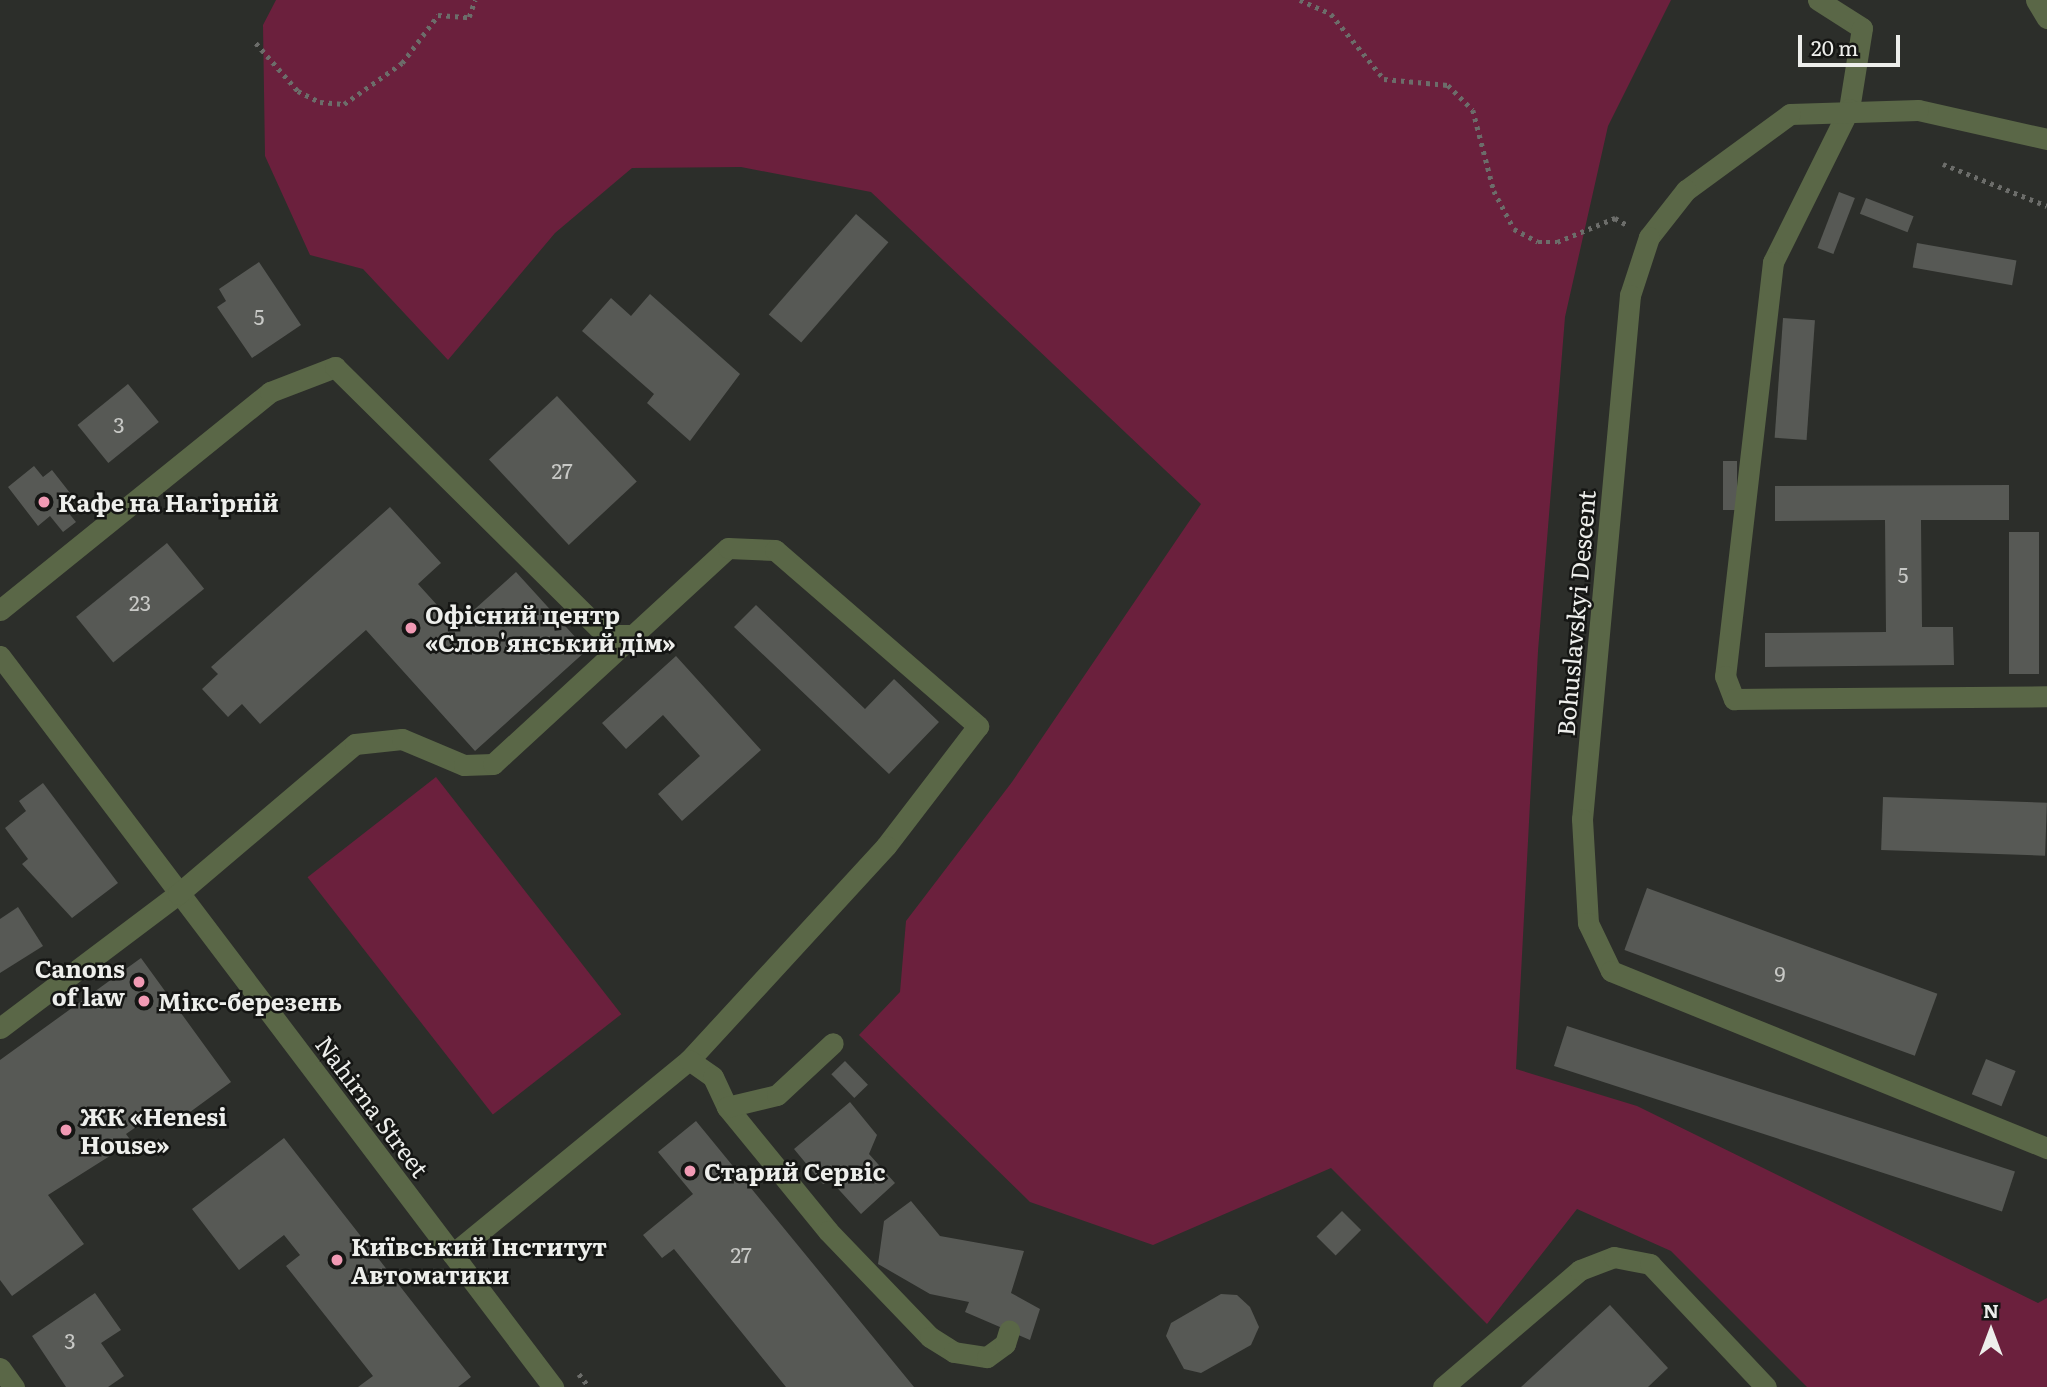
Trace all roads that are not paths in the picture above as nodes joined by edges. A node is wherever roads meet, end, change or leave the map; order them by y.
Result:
1 (1818, 0) edge
2 (2036, 0) edge
3 (2047, 18) edge
4 (1849, 109) junction
5 (2047, 139) edge
6 (0, 610) edge
7 (635, 635) junction
8 (0, 656) edge
9 (2047, 696) edge
10 (178, 894) junction
11 (0, 1028) edge
12 (833, 1043) dead end
13 (689, 1060) junction
14 (727, 1107) junction
15 (2047, 1148) edge
16 (453, 1254) junction
17 (1009, 1331) dead end
18 (0, 1368) edge
19 (14, 1387) edge
20 (553, 1387) edge
21 (1443, 1387) edge
22 (1766, 1387) edge

1 - 4 street
2 - 3 street
4 - 5 street, Bohuslavskyi Descent
4 - 9 street
4 - 15 street, Bohuslavskyi Descent
6 - 7 street
7 - 10 street
7 - 13 street
8 - 10 street, Nahirna Street
10 - 11 street
10 - 16 street, Nahirna Street
12 - 14 street
13 - 14 street
13 - 16 street
14 - 17 street
16 - 20 street, Nahirna Street
18 - 19 street
21 - 22 street

